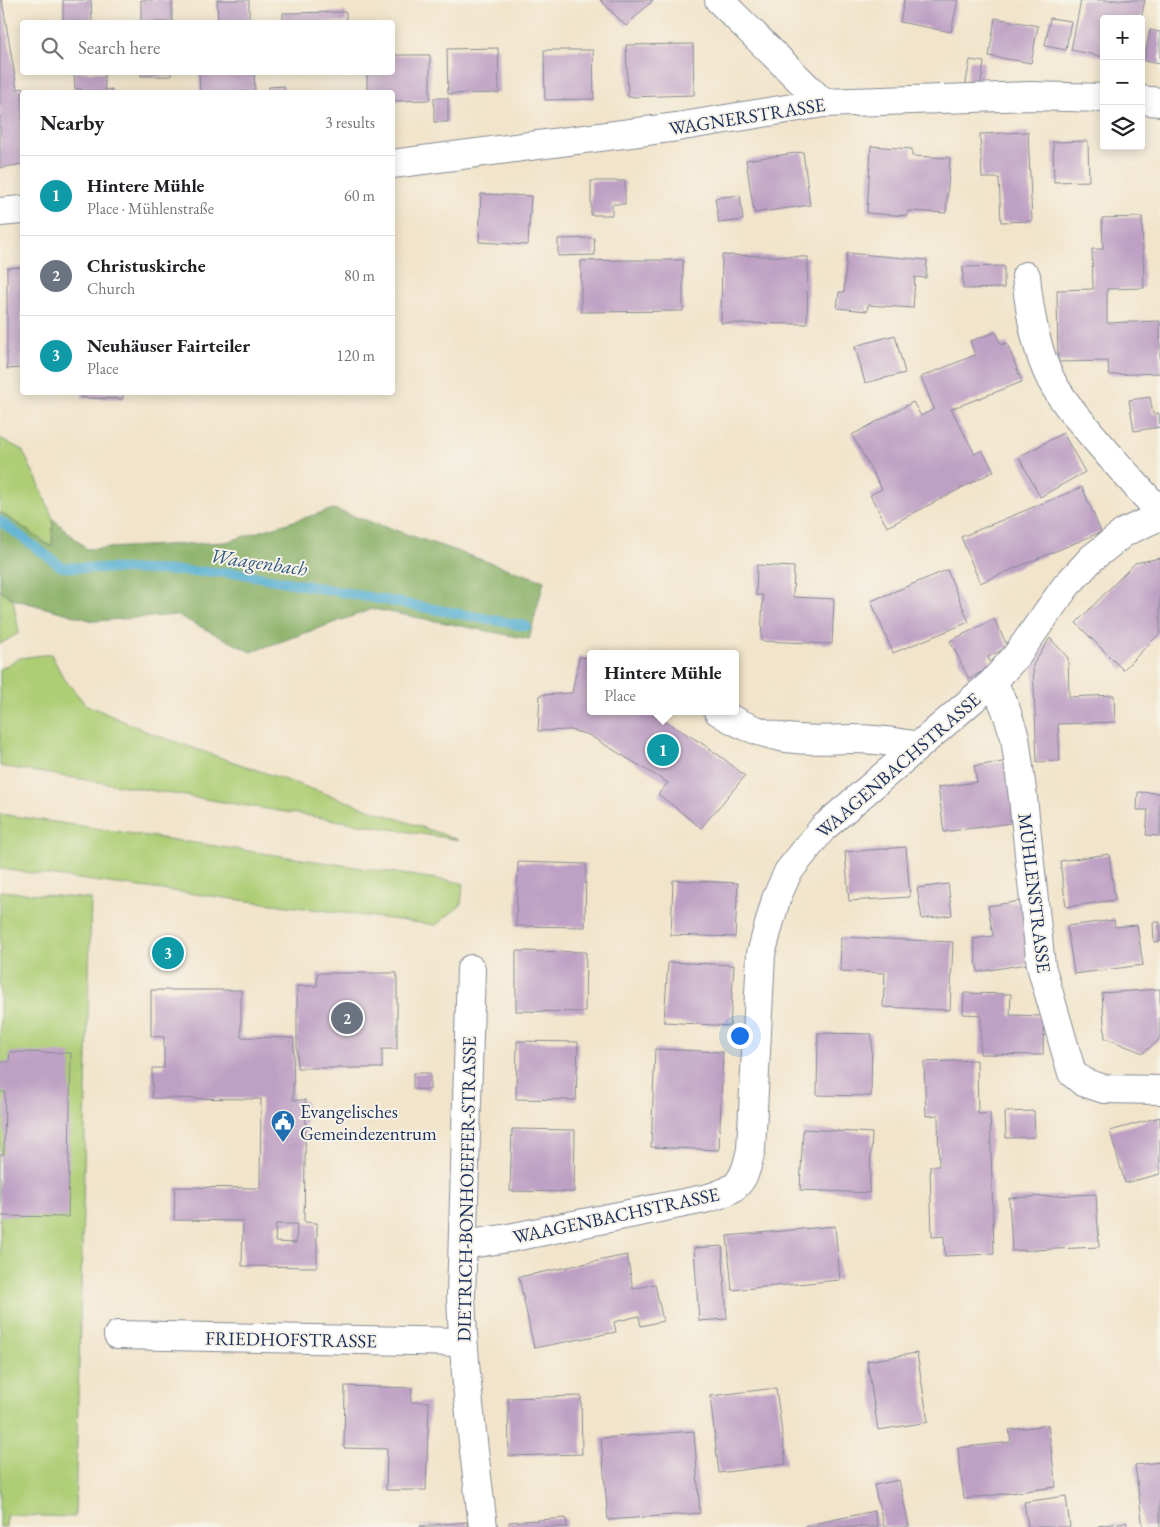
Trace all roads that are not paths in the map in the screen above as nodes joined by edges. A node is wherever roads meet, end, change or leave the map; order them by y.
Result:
1 (719, 0) edge
2 (1100, 98) edge
3 (1145, 100) edge
4 (1160, 102) edge
5 (823, 103) junction
6 (395, 164) edge
7 (20, 210) edge
8 (0, 212) edge
9 (1026, 276) dead end
10 (1160, 512) edge
11 (1160, 516) edge
12 (993, 682) junction
13 (726, 715) edge
14 (918, 746) junction
15 (471, 969) dead end
16 (1160, 1090) edge
17 (463, 1245) junction
18 (118, 1335) dead end
19 (463, 1342) junction
20 (484, 1527) edge

1 - 5 street
2 - 5 street, WAGNERSTRASSE
3 - 4 street
5 - 6 street, WAGNERSTRASSE
7 - 8 street
9 - 10 street
11 - 12 street, WAAGENBACHSTRASSE
12 - 14 street, WAAGENBACHSTRASSE
12 - 16 street, MÜHLENSTRASSE
13 - 14 street
14 - 17 street, WAAGENBACHSTRASSE
15 - 17 street, DIETRICH-BONHOEFFER-STRASSE
17 - 19 street, DIETRICH-BONHOEFFER-STRASSE
18 - 19 street, FRIEDHOFSTRASSE
19 - 20 street, DIETRICH-BONHOEFFER-STRASSE

